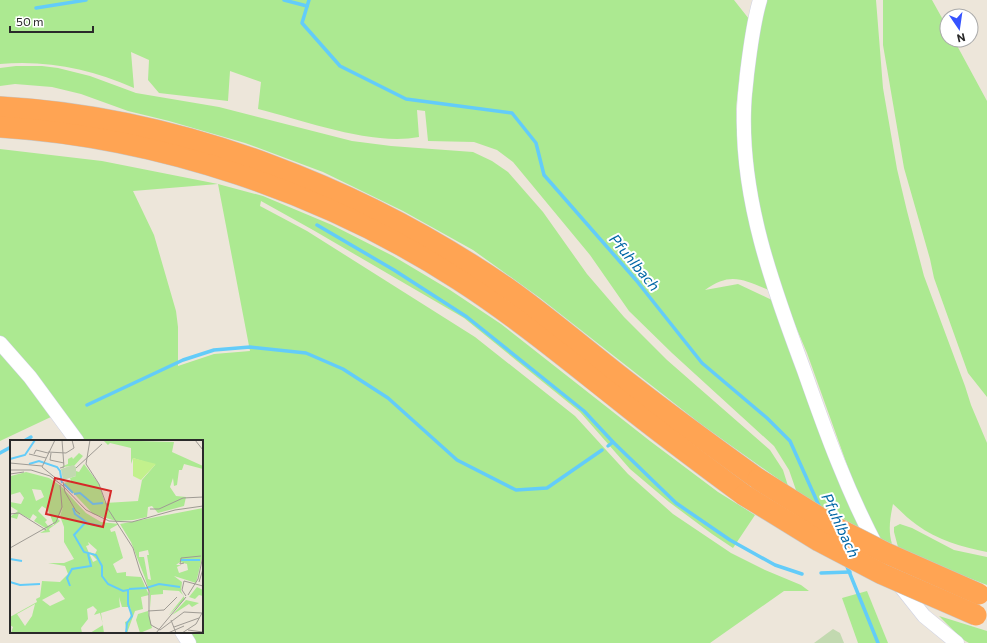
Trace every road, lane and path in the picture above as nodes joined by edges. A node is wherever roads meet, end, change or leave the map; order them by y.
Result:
1 (760, 0) edge
2 (0, 107) edge
3 (0, 127) edge
4 (0, 343) edge
5 (76, 440) edge
6 (983, 595) edge
7 (982, 617) edge
8 (183, 633) edge
9 (189, 643) edge
10 (957, 643) edge

1 - 10 street
2 - 6 highway, bridge
3 - 7 highway, bridge
4 - 5 street
8 - 9 street

